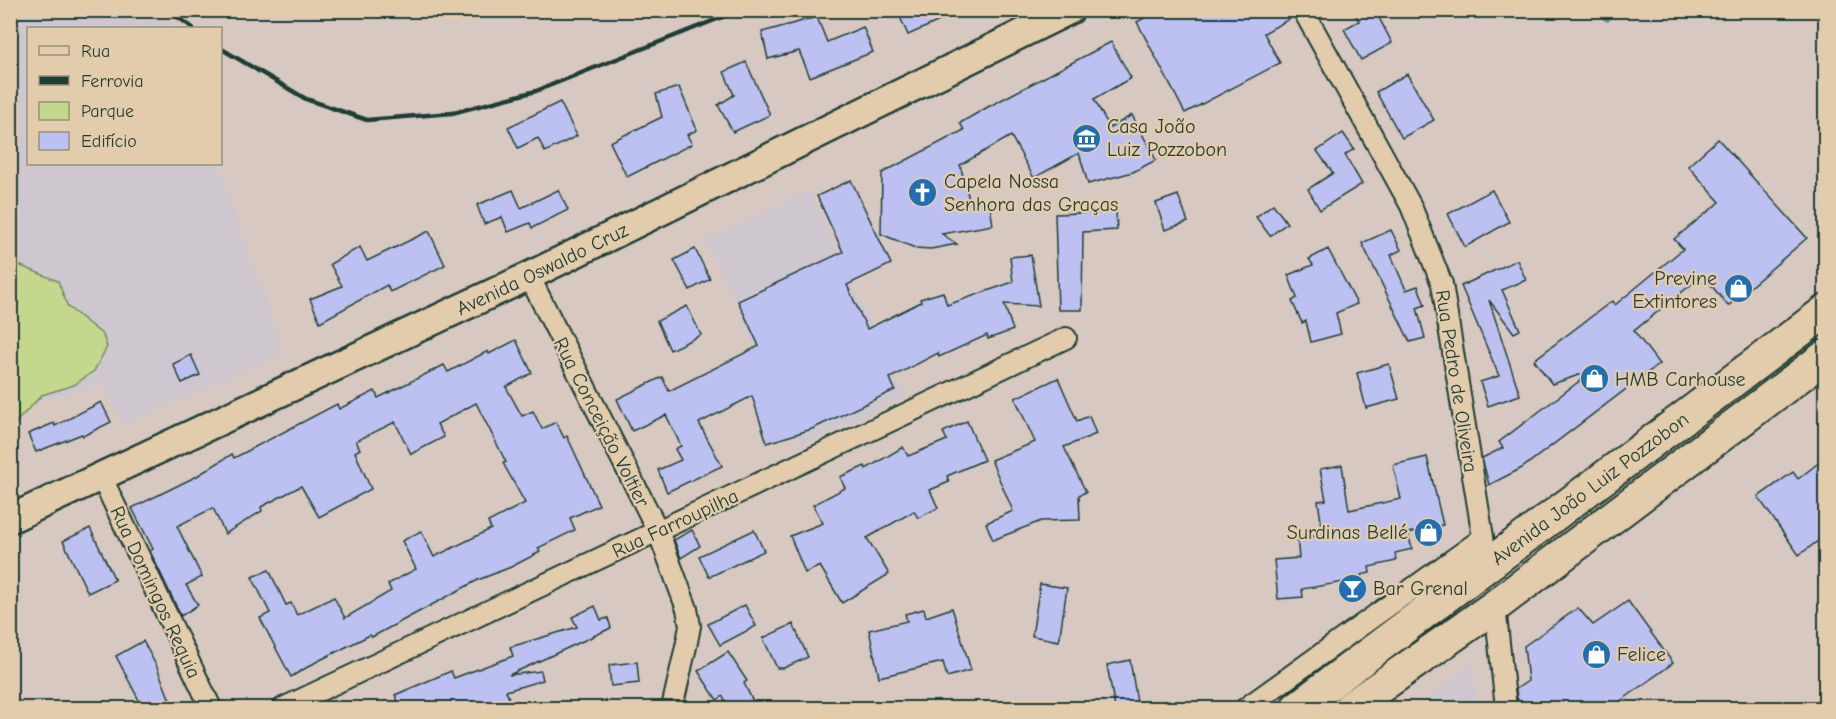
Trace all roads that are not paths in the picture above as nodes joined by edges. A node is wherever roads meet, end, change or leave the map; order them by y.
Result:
1 (1070, 10) edge
2 (1304, 10) edge
3 (529, 276) junction
4 (1826, 311) edge
5 (1066, 338) dead end
6 (1826, 356) edge
7 (101, 476) junction
8 (10, 519) edge
9 (658, 531) junction
10 (1485, 553) junction
11 (1495, 606) junction
12 (211, 708) edge
13 (283, 708) edge
14 (672, 708) edge
15 (1246, 708) edge
16 (1297, 708) edge
17 (1350, 708) edge
18 (1506, 708) edge

1 - 3 street, Avenida Oswaldo Cruz
2 - 10 street, Rua Pedro de Oliveira
3 - 7 street, Avenida Oswaldo Cruz
3 - 9 street, Rua Conceição Voltier
4 - 10 main road, Avenida João Luiz Pozzobon
5 - 9 street, Rua Farroupilha
6 - 11 main road, Avenida João Luiz Pozzobon
7 - 8 street, Avenida Oswaldo Cruz
7 - 12 street, Rua Domingos Requia
9 - 13 street, Rua Farroupilha
9 - 14 street, Rua Conceição Voltier
10 - 15 street
10 - 16 main road, Avenida João Luiz Pozzobon
11 - 17 main road, Avenida João Luiz Pozzobon
11 - 18 street

